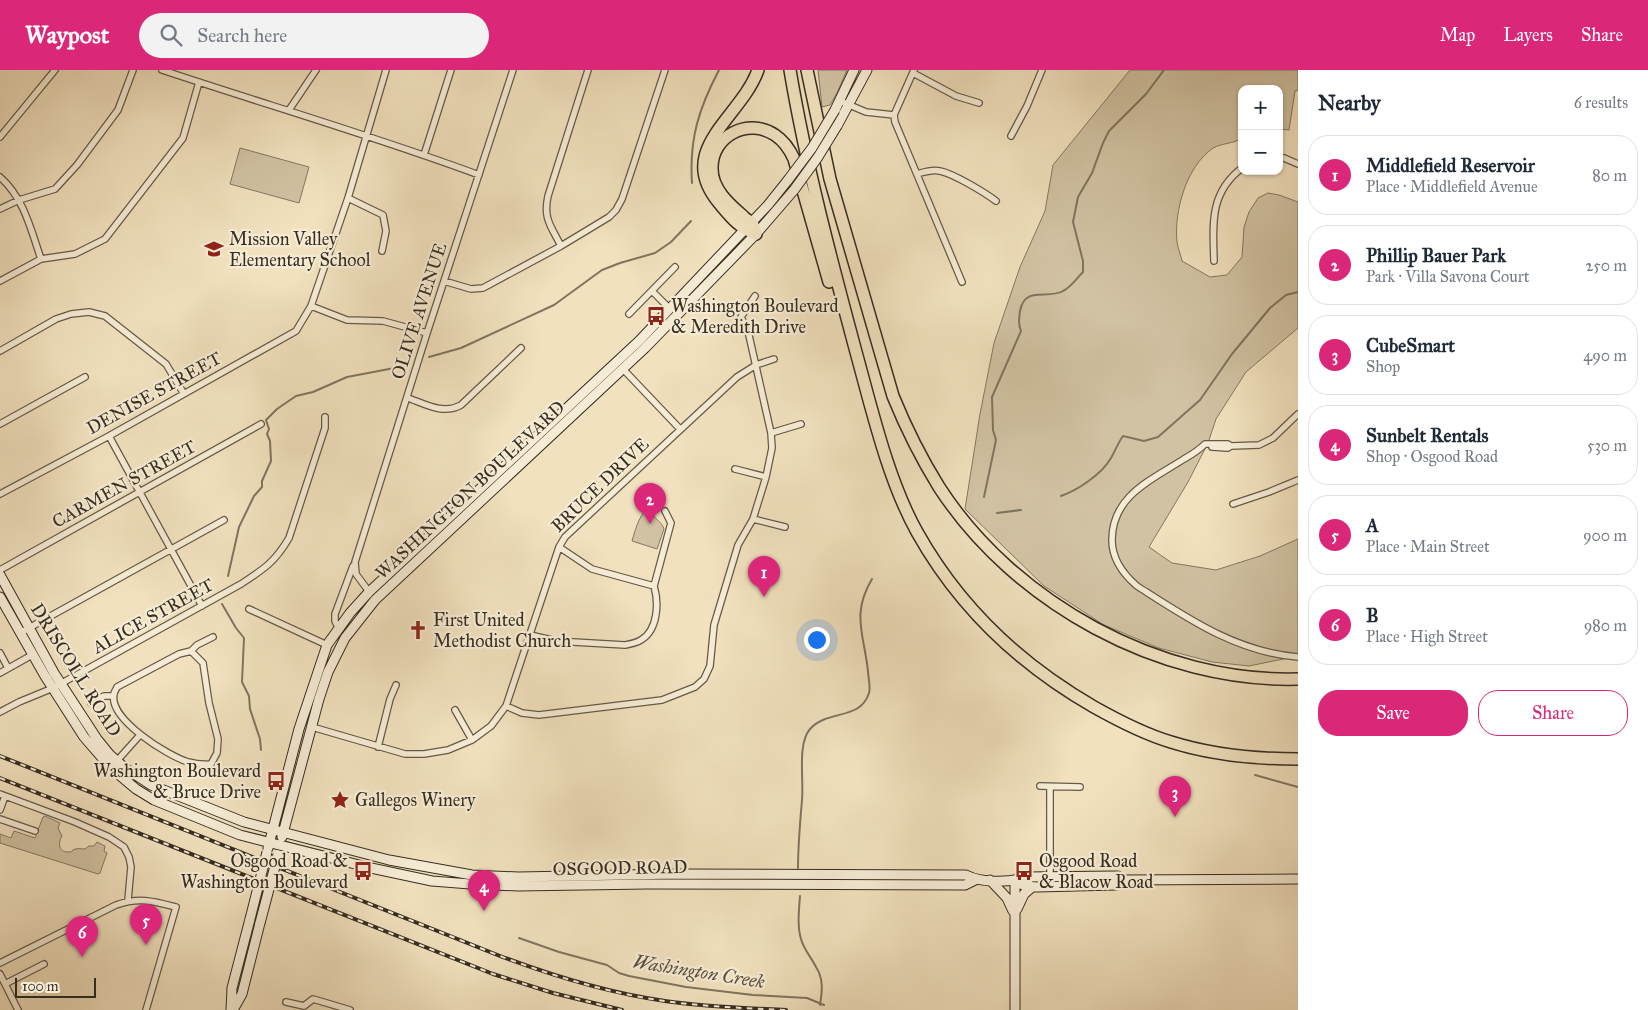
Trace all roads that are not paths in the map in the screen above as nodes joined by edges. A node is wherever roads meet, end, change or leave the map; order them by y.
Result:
1 (55, 70) edge
2 (133, 70) edge
3 (162, 70) edge
4 (316, 70) edge
5 (386, 70) edge
6 (451, 70) edge
7 (513, 70) edge
8 (588, 70) edge
9 (665, 70) edge
10 (758, 70) edge
11 (790, 70) edge
12 (807, 70) edge
13 (813, 70) edge
14 (854, 70) edge
15 (867, 70) edge
16 (1042, 70) edge
17 (914, 72) edge
18 (199, 82) junction
19 (811, 93) junction
20 (840, 101) junction
21 (978, 103) dead end
22 (849, 106) junction
23 (289, 110) junction
24 (894, 115) junction
25 (1011, 136) dead end
26 (0, 137) edge
27 (365, 137) junction
28 (424, 155) junction
29 (1283, 158) edge
30 (1298, 164) edge
31 (1238, 172) edge
32 (478, 174) junction
33 (916, 174) junction
34 (0, 177) edge
35 (348, 198) junction
36 (20, 200) junction
37 (996, 201) dead end
38 (0, 209) edge
39 (751, 229) junction
40 (561, 246) junction
41 (382, 251) dead end
42 (41, 259) junction
43 (1214, 262) dead end
44 (675, 267) dead end
45 (0, 282) edge
46 (444, 282) junction
47 (962, 282) dead end
48 (652, 292) junction
49 (755, 296) dead end
50 (311, 306) junction
51 (670, 308) junction
52 (629, 314) dead end
53 (427, 333) junction
54 (522, 348) dead end
55 (0, 351) edge
56 (774, 359) dead end
57 (756, 365) junction
58 (620, 366) junction
59 (85, 377) dead end
60 (863, 377) junction
61 (184, 394) junction
62 (408, 398) junction
63 (1298, 414) edge
64 (325, 417) dead end
65 (0, 424) edge
66 (261, 424) dead end
67 (801, 424) dead end
68 (680, 429) junction
69 (771, 433) junction
70 (109, 436) junction
71 (735, 469) dead end
72 (766, 477) junction
73 (1298, 480) edge
74 (140, 493) junction
75 (0, 494) edge
76 (1233, 504) dead end
77 (665, 511) dead end
78 (753, 519) junction
79 (224, 520) dead end
80 (785, 527) dead end
81 (559, 547) junction
82 (171, 550) junction
83 (355, 562) junction
84 (0, 570) edge
85 (0, 576) edge
86 (654, 586) junction
87 (372, 596) junction
88 (0, 597) edge
89 (202, 606) junction
90 (249, 609) dead end
91 (338, 627) junction
92 (29, 628) junction
93 (20, 633) junction
94 (530, 635) junction
95 (214, 637) dead end
96 (327, 645) junction
97 (191, 651) junction
98 (0, 654) edge
99 (32, 655) junction
100 (1298, 657) edge
101 (8, 668) junction
102 (0, 673) edge
103 (1298, 679) edge
104 (57, 685) junction
105 (396, 685) dead end
106 (113, 696) junction
107 (91, 703) dead end
108 (506, 706) junction
109 (455, 710) dead end
110 (0, 712) edge
111 (312, 727) junction
112 (140, 735) junction
113 (472, 740) junction
114 (378, 747) junction
115 (1298, 758) edge
116 (114, 764) junction
117 (1040, 786) dead end
118 (1050, 787) junction
119 (1080, 787) dead end
120 (2, 795) edge
121 (0, 810) edge
122 (0, 819) edge
123 (273, 830) junction
124 (36, 831) dead end
125 (284, 833) junction
126 (269, 842) junction
127 (280, 845) junction
128 (908, 875) junction
129 (1050, 878) junction
130 (754, 879) junction
131 (797, 879) junction
132 (1298, 879) edge
133 (975, 880) junction
134 (990, 880) junction
135 (1122, 880) junction
136 (1015, 881) junction
137 (880, 884) junction
138 (1032, 886) junction
139 (128, 900) junction
140 (1015, 914) junction
141 (0, 963) edge
142 (44, 964) dead end
143 (0, 974) edge
144 (5, 984) junction
145 (286, 1002) dead end
146 (145, 1009) edge
147 (1015, 1009) edge
148 (18, 1010) edge
149 (232, 1010) edge
150 (350, 1010) edge

1 - 26 street
2 - 36 street
3 - 18 street
4 - 23 street
5 - 27 street, DENISE STREET
6 - 28 street
7 - 32 street, OLIVE AVENUE
8 - 40 street
9 - 40 street
10 - 39 highway
11 - 60 highway
12 - 19 highway
13 - 19 highway
14 - 20 main road, WASHINGTON BOULEVARD
15 - 22 main road, WASHINGTON BOULEVARD
16 - 25 street
17 - 21 street
17 - 24 street
18 - 23 street
18 - 42 street
19 - 103 highway
20 - 22 street
20 - 39 main road, WASHINGTON BOULEVARD, bridge
22 - 24 street
22 - 39 main road, WASHINGTON BOULEVARD, bridge
23 - 27 street
24 - 33 street
27 - 28 street
27 - 35 street, DENISE STREET
28 - 32 street
29 - 30 street
31 - 43 street
32 - 46 street, OLIVE AVENUE
33 - 37 street
33 - 47 street
34 - 36 street
35 - 41 street
35 - 50 street, DENISE STREET
36 - 38 street
36 - 42 street
39 - 51 main road, WASHINGTON BOULEVARD
39 - 58 main road, WASHINGTON BOULEVARD
39 - 60 highway
40 - 46 street
42 - 45 street
44 - 48 street
46 - 53 street, OLIVE AVENUE
48 - 51 street
48 - 52 street
49 - 57 street
50 - 53 street
50 - 61 street, DENISE STREET
51 - 58 main road, WASHINGTON BOULEVARD
53 - 62 street, OLIVE AVENUE
54 - 62 street
55 - 61 street
56 - 57 street, BRUCE DRIVE
57 - 68 street, BRUCE DRIVE
57 - 69 street
58 - 68 street
58 - 87 main road, WASHINGTON BOULEVARD
59 - 65 street
60 - 115 highway
61 - 70 street, DENISE STREET
62 - 83 street, OLIVE AVENUE
63 - 100 street
64 - 89 street, ALICE STREET
66 - 74 street, CARMEN STREET
67 - 69 street
68 - 81 street, BRUCE DRIVE
69 - 72 street
70 - 74 street
70 - 75 street, DENISE STREET
71 - 72 street
72 - 78 street
73 - 76 street
74 - 82 street
74 - 84 street, CARMEN STREET
77 - 86 street
78 - 80 street
78 - 108 street
79 - 82 street
81 - 86 street
81 - 94 street, BRUCE DRIVE
82 - 89 street
82 - 92 street
83 - 87 street
83 - 91 street, OLIVE AVENUE
85 - 92 main road, DRISCOLL ROAD
86 - 94 street
87 - 91 main road, WASHINGTON BOULEVARD
87 - 111 main road, WASHINGTON BOULEVARD
88 - 93 main road, DRISCOLL ROAD
89 - 104 street, ALICE STREET
90 - 96 street
91 - 96 main road, WASHINGTON BOULEVARD
92 - 93 street
92 - 104 main road, DRISCOLL ROAD
93 - 99 main road, DRISCOLL ROAD
94 - 108 street, BRUCE DRIVE
95 - 97 street
96 - 123 main road, WASHINGTON BOULEVARD
97 - 106 street
97 - 112 street
98 - 101 street
99 - 101 street
99 - 104 main road, DRISCOLL ROAD
101 - 102 street
104 - 110 street, ALICE STREET
104 - 116 main road, DRISCOLL ROAD
105 - 114 street
106 - 107 street
106 - 112 street
108 - 113 street, BRUCE DRIVE
109 - 113 street
111 - 114 street, BRUCE DRIVE
111 - 125 main road, WASHINGTON BOULEVARD
112 - 116 street
113 - 114 street, BRUCE DRIVE
116 - 123 main road, DRISCOLL ROAD
116 - 126 main road, DRISCOLL ROAD
117 - 118 street
118 - 119 street
118 - 129 street
120 - 121 street
120 - 139 street
122 - 124 street
123 - 125 main road, OSGOOD ROAD
123 - 126 main road, WASHINGTON BOULEVARD
125 - 127 main road, WASHINGTON BOULEVARD
125 - 130 main road, OSGOOD ROAD
126 - 127 main road, OSGOOD ROAD
126 - 149 main road, WASHINGTON BOULEVARD, bridge
127 - 130 main road, OSGOOD ROAD
127 - 149 main road, WASHINGTON BOULEVARD, bridge
128 - 131 main road, OSGOOD ROAD
128 - 133 main road, OSGOOD ROAD
128 - 137 main road
129 - 135 main road, OSGOOD ROAD
129 - 136 main road, OSGOOD ROAD
130 - 131 main road, OSGOOD ROAD
131 - 137 main road, OSGOOD ROAD
132 - 135 main road, OSGOOD ROAD
133 - 134 main road, OSGOOD ROAD
133 - 137 main road, OSGOOD ROAD
134 - 136 main road, OSGOOD ROAD
134 - 140 main road
135 - 138 main road, OSGOOD ROAD
136 - 138 main road, OSGOOD ROAD
136 - 140 main road
138 - 140 main road
139 - 141 street
139 - 146 street
140 - 147 main road
142 - 144 street
143 - 144 street
144 - 148 street
145 - 150 street

